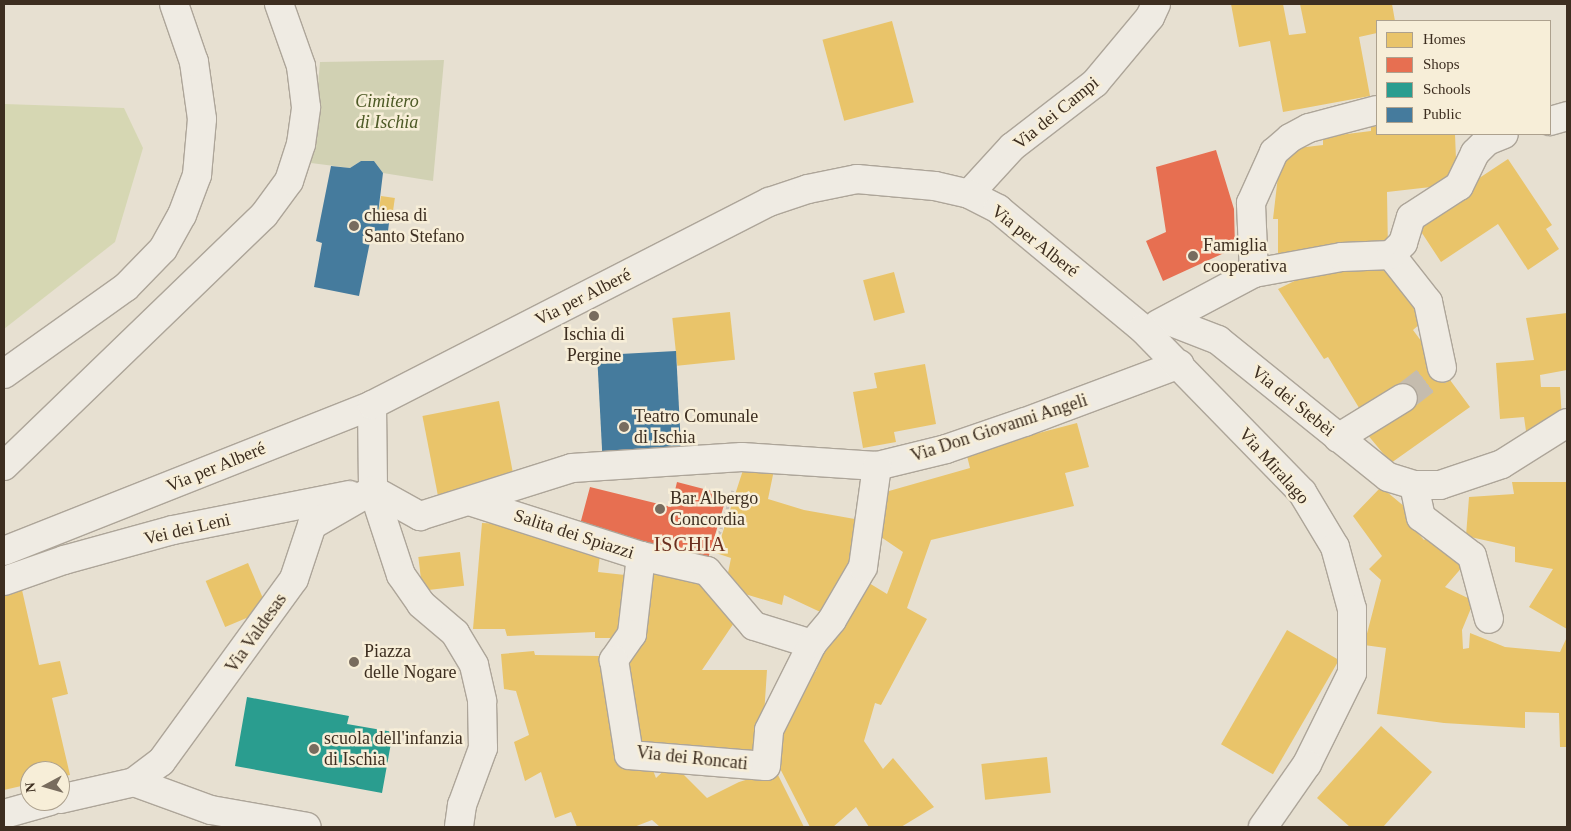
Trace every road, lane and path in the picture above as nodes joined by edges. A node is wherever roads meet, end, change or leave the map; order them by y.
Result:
1 (174, 4) edge
2 (278, 4) edge
3 (1156, 4) edge
4 (1376, 110) edge
5 (1567, 116) edge
6 (1551, 121) edge
7 (1502, 135) edge
8 (969, 194) junction
9 (1391, 255) junction
10 (1254, 273) junction
11 (1169, 320) junction
12 (1142, 328) junction
13 (1180, 364) junction
14 (1442, 368) dead end
15 (4, 374) edge
16 (1403, 398) tunnel mouth
17 (372, 405) junction
18 (1567, 423) edge
19 (1338, 438) junction
20 (4, 466) edge
21 (878, 466) junction
22 (1414, 485) junction
23 (734, 486) dead end
24 (373, 490) junction
25 (472, 502) junction
26 (4, 551) edge
27 (642, 556) junction
28 (707, 571) junction
29 (4, 581) edge
30 (1489, 618) dead end
31 (812, 644) junction
32 (134, 782) junction
33 (70, 797) edge
34 (20, 809) edge
35 (4, 814) edge
36 (307, 827) edge
37 (459, 827) edge
38 (1263, 827) edge

1 - 15 street
2 - 20 street
3 - 8 street, Via dei Campi
4 - 10 street
5 - 6 street
7 - 9 street
8 - 12 street, Via per Alberé
8 - 17 street, Via per Alberé
9 - 10 street
9 - 14 street
10 - 11 street
11 - 12 street
11 - 19 street, Via dei Stebèi
12 - 13 street, Via per Alberé
13 - 21 street, Via Don Giovanni Angeli
13 - 38 street, Via Miralago
16 - 19 street
17 - 24 street
17 - 26 street, Via per Alberé
18 - 22 street, Via dei Stebèi
19 - 22 street, Via dei Stebèi
21 - 25 street, Via Don Giovanni Angeli
21 - 31 street
22 - 30 street
23 - 28 path
24 - 25 street, Via Don Giovanni Angeli
24 - 29 street, Vei dei Leni
24 - 32 street, Via Valdesas
24 - 37 street
25 - 27 street, Salita dei Spiazzi
27 - 28 street, Salita dei Spiazzi
27 - 31 street, Via dei Roncati
28 - 31 street
32 - 33 street, Via Valdesas
32 - 36 street
34 - 35 street

